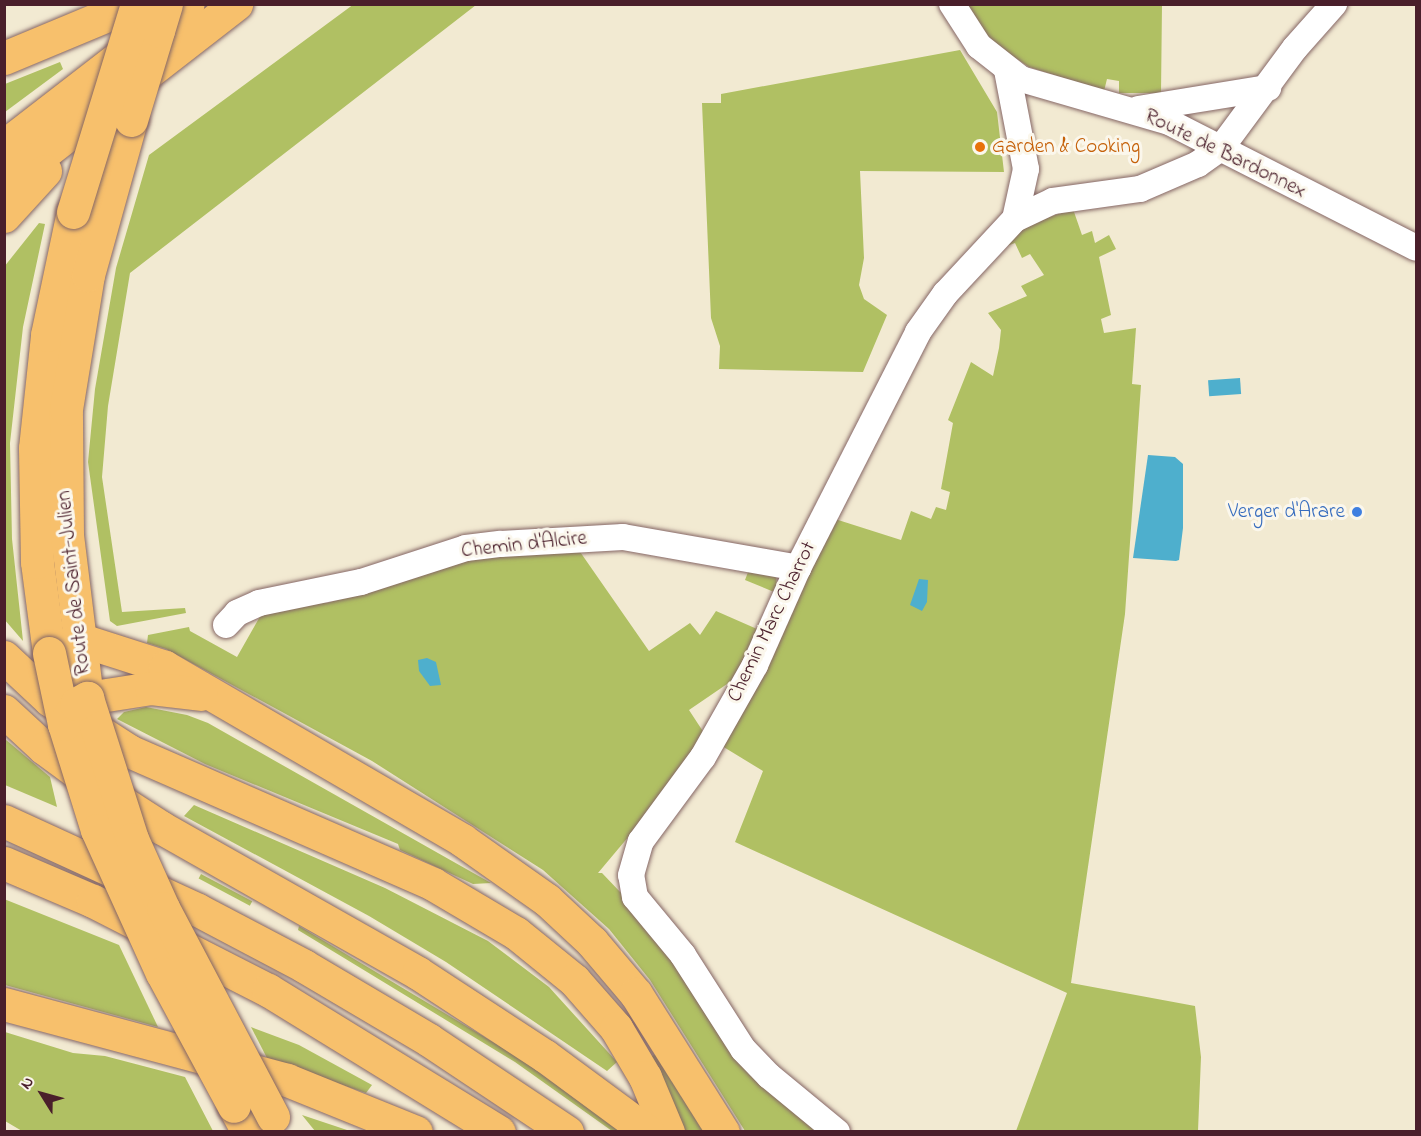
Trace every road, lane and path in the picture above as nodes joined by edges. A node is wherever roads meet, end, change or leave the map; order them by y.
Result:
1 (136, 4) edge
2 (188, 4) edge
3 (236, 4) edge
4 (952, 4) edge
5 (1334, 4) edge
6 (155, 13) edge
7 (4, 58) edge
8 (1006, 70) junction
9 (1268, 88) junction
10 (111, 99) junction
11 (1135, 110) junction
12 (4, 146) edge
13 (1221, 148) junction
14 (4, 184) edge
15 (4, 216) edge
16 (1015, 219) junction
17 (1416, 248) edge
18 (798, 568) junction
19 (226, 625) dead end
20 (63, 646) junction
21 (4, 657) edge
22 (91, 691) junction
23 (221, 700) junction
24 (4, 711) edge
25 (64, 724) junction
26 (4, 821) edge
27 (4, 862) edge
28 (4, 1004) edge
29 (259, 1122) edge
30 (416, 1131) edge
31 (499, 1131) edge
32 (567, 1131) edge
33 (648, 1131) edge
34 (668, 1131) edge
35 (723, 1131) edge
36 (837, 1131) edge

1 - 7 main road
1 - 20 main road, Route de Saint-Julien, bridge
2 - 12 main road
3 - 10 main road
4 - 8 street, Route de Bardonnex
5 - 9 street
6 - 20 main road, Route de Saint-Julien, bridge
8 - 11 street, Route de Bardonnex
8 - 16 street
9 - 11 street
9 - 13 street
10 - 14 main road
10 - 15 main road
11 - 13 street, Route de Bardonnex
13 - 16 street
13 - 17 street, Route de Bardonnex
16 - 18 street, Chemin Marc Charrot
18 - 19 street, Chemin d'Alcire
18 - 36 street, Chemin Marc Charrot
20 - 22 main road, Route de Saint-Julien
20 - 23 main road
20 - 25 main road, Route de Saint-Julien, bridge
21 - 34 main road
22 - 23 main road
22 - 25 main road, bridge
22 - 29 main road, Route de Saint-Julien, bridge
23 - 35 main road
24 - 33 main road
25 - 29 main road, Route de Saint-Julien, bridge
26 - 32 main road
27 - 31 main road
28 - 30 main road

